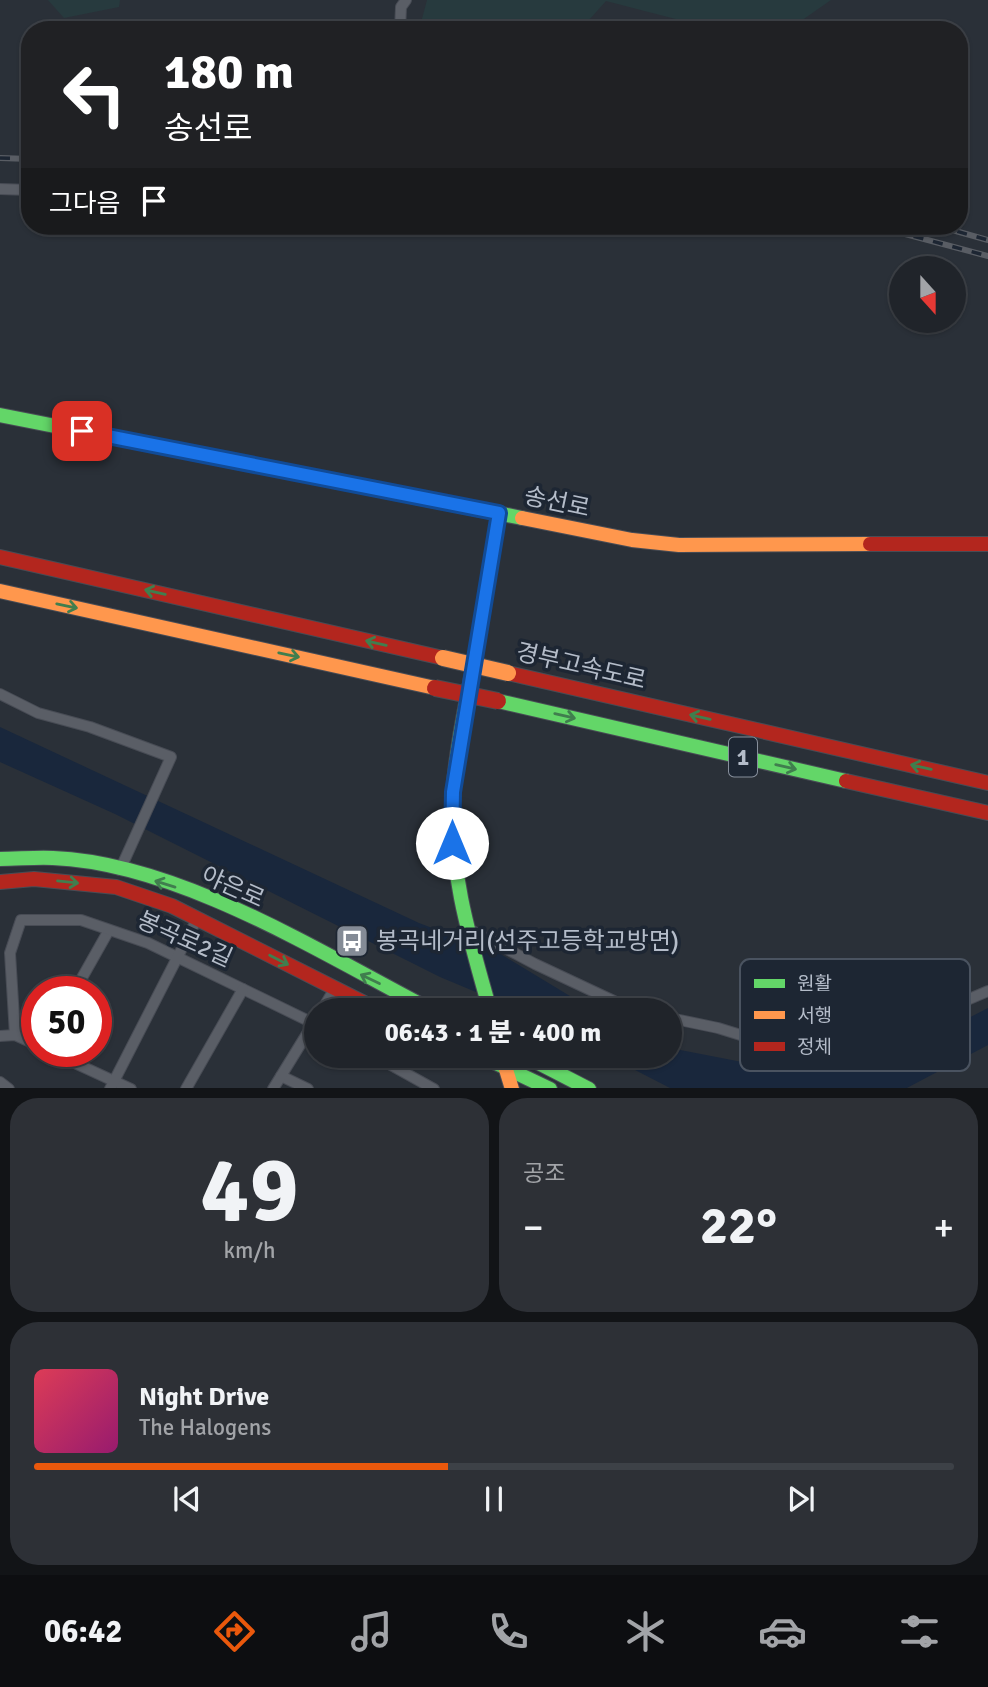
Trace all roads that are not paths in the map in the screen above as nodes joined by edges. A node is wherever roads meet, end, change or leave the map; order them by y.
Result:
1 (405, 0) edge
2 (400, 21) edge
3 (0, 189) edge
4 (21, 190) edge
5 (0, 415) edge
6 (499, 513) junction
7 (988, 544) edge
8 (0, 556) edge
9 (0, 591) edge
10 (0, 694) edge
11 (988, 783) edge
12 (988, 813) edge
13 (0, 859) edge
14 (120, 870) junction
15 (0, 882) edge
16 (197, 919) junction
17 (467, 928) junction
18 (109, 930) junction
19 (5, 953) edge
20 (178, 956) junction
21 (83, 976) edge
22 (335, 988) junction
23 (243, 989) junction
24 (988, 991) edge
25 (329, 998) edge
26 (355, 998) edge
27 (407, 998) edge
28 (486, 998) edge
29 (607, 998) edge
30 (970, 999) edge
31 (304, 1017) edge
32 (682, 1020) edge
33 (15, 1035) junction
34 (740, 1035) edge
35 (0, 1036) edge
36 (21, 1038) edge
37 (304, 1041) edge
38 (80, 1067) edge
39 (397, 1068) edge
40 (505, 1068) edge
41 (515, 1068) edge
42 (549, 1068) edge
43 (281, 1076) junction
44 (0, 1082) edge
45 (112, 1084) edge
46 (9, 1088) edge
47 (131, 1088) edge
48 (186, 1088) edge
49 (273, 1088) edge
50 (308, 1088) edge
51 (434, 1088) edge
52 (512, 1088) edge
53 (550, 1088) edge
54 (589, 1088) edge

1 - 2 street
3 - 4 street
5 - 6 main road, 송선로
6 - 7 main road, 송선로
6 - 17 main road
11 -> 8 main road, 경부고속도로 / 1, bridge
9 -> 12 main road, 1, bridge
10 - 14 street
13 - 14 main road, 야은로
27 -> 14 main road, 야은로
15 -> 16 main road, 야은로
16 - 20 street
16 -> 22 main road, 야은로
17 - 28 main road
17 - 29 street
18 - 19 street, 봉곡로2길
18 - 20 street, 봉곡로2길
18 - 21 street, 봉곡로2길
19 - 33 street, 봉곡로2길
20 - 23 street, 봉곡로2길
20 - 45 street
22 - 25 street
22 - 26 main road, 야은로
23 - 31 street, 봉곡로2길
23 - 48 street, 봉곡로2길
24 - 30 street
32 - 34 street
33 - 35 street
33 - 36 street
37 - 43 street
38 - 45 street
39 - 51 street
40 - 52 main road
41 - 53 main road
42 - 54 main road
43 - 49 street
43 - 50 street
44 - 46 street
45 - 47 street

